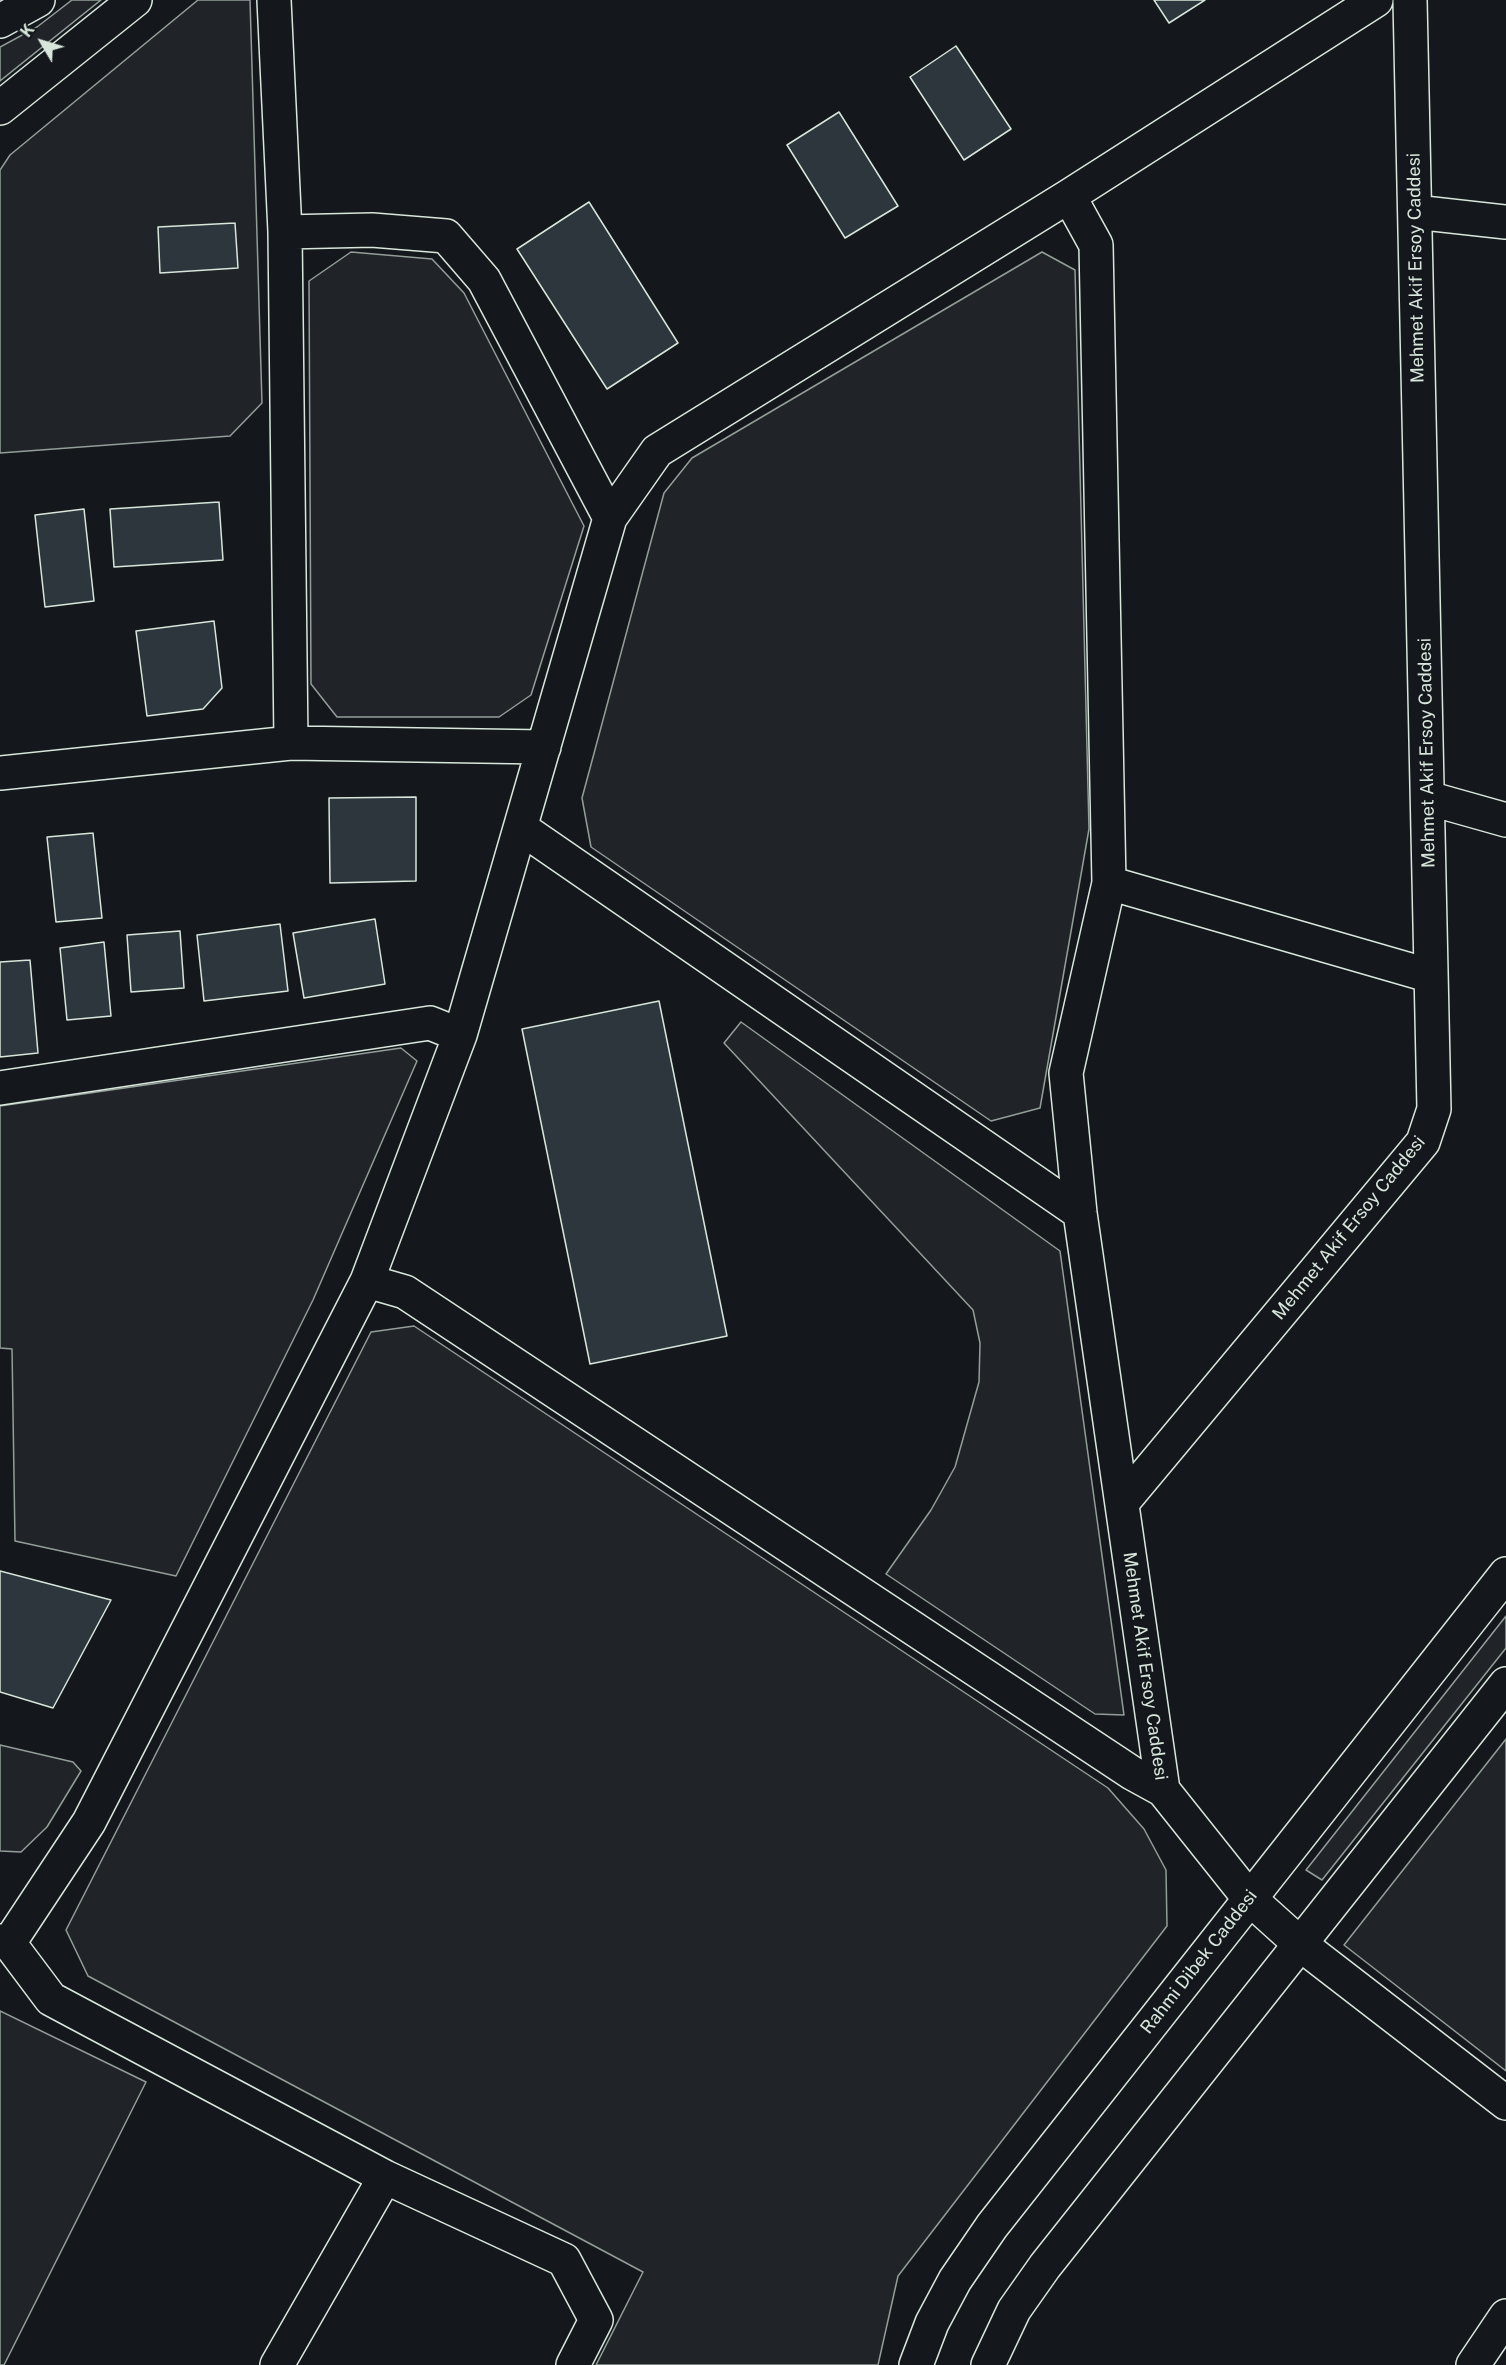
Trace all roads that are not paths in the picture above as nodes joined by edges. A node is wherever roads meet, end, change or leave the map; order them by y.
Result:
1 (38, 0) edge
2 (135, 0) edge
3 (273, 0) edge
4 (1376, 0) edge
5 (1410, 0) edge
6 (0, 21) edge
7 (0, 108) edge
8 (1070, 196) junction
9 (1415, 212) junction
10 (1506, 222) edge
11 (285, 232) junction
12 (610, 518) junction
13 (291, 743) junction
14 (544, 747) junction
15 (0, 773) edge
16 (1428, 798) junction
17 (1506, 820) edge
18 (521, 828) junction
19 (1109, 883) junction
20 (1431, 976) junction
21 (460, 1035) junction
22 (0, 1088) edge
23 (1080, 1213) junction
24 (367, 1281) junction
25 (1122, 1503) junction
26 (1506, 1574) edge
27 (1506, 1684) edge
28 (1163, 1790) junction
29 (1249, 1898) junction
30 (4, 1942) edge
31 (1300, 1944) junction
32 (1506, 2103) edge
33 (385, 2176) junction
34 (1506, 2316) edge
35 (277, 2365) edge
36 (573, 2365) edge
37 (916, 2365) edge
38 (988, 2365) edge
39 (1473, 2365) edge

1 - 6 street
2 - 7 street
3 - 11 street
4 - 8 street
5 - 9 street, Mehmet Akif Ersoy Caddesi
8 - 12 street
8 - 19 street
9 - 10 street
9 - 16 street, Mehmet Akif Ersoy Caddesi
11 - 12 street
11 - 13 street
12 - 14 street
13 - 14 street
13 - 15 street
14 - 18 street
16 - 17 street
16 - 20 street, Mehmet Akif Ersoy Caddesi
18 - 21 street
18 - 23 street
19 - 20 street
19 - 23 street
20 - 25 street, Mehmet Akif Ersoy Caddesi
21 - 22 street
21 - 24 street
23 - 25 street
24 - 28 street
24 - 30 street
25 - 28 street, Mehmet Akif Ersoy Caddesi
26 - 29 street, Rahmi Dibek Caddesi
27 - 31 street
28 - 29 street, Mehmet Akif Ersoy Caddesi
29 - 31 street, Mehmet Akif Ersoy Caddesi
29 - 37 street, Rahmi Dibek Caddesi
30 - 33 street
31 - 32 street, Mehmet Akif Ersoy Caddesi
31 - 38 street
33 - 35 street
33 - 36 street
34 - 39 street

